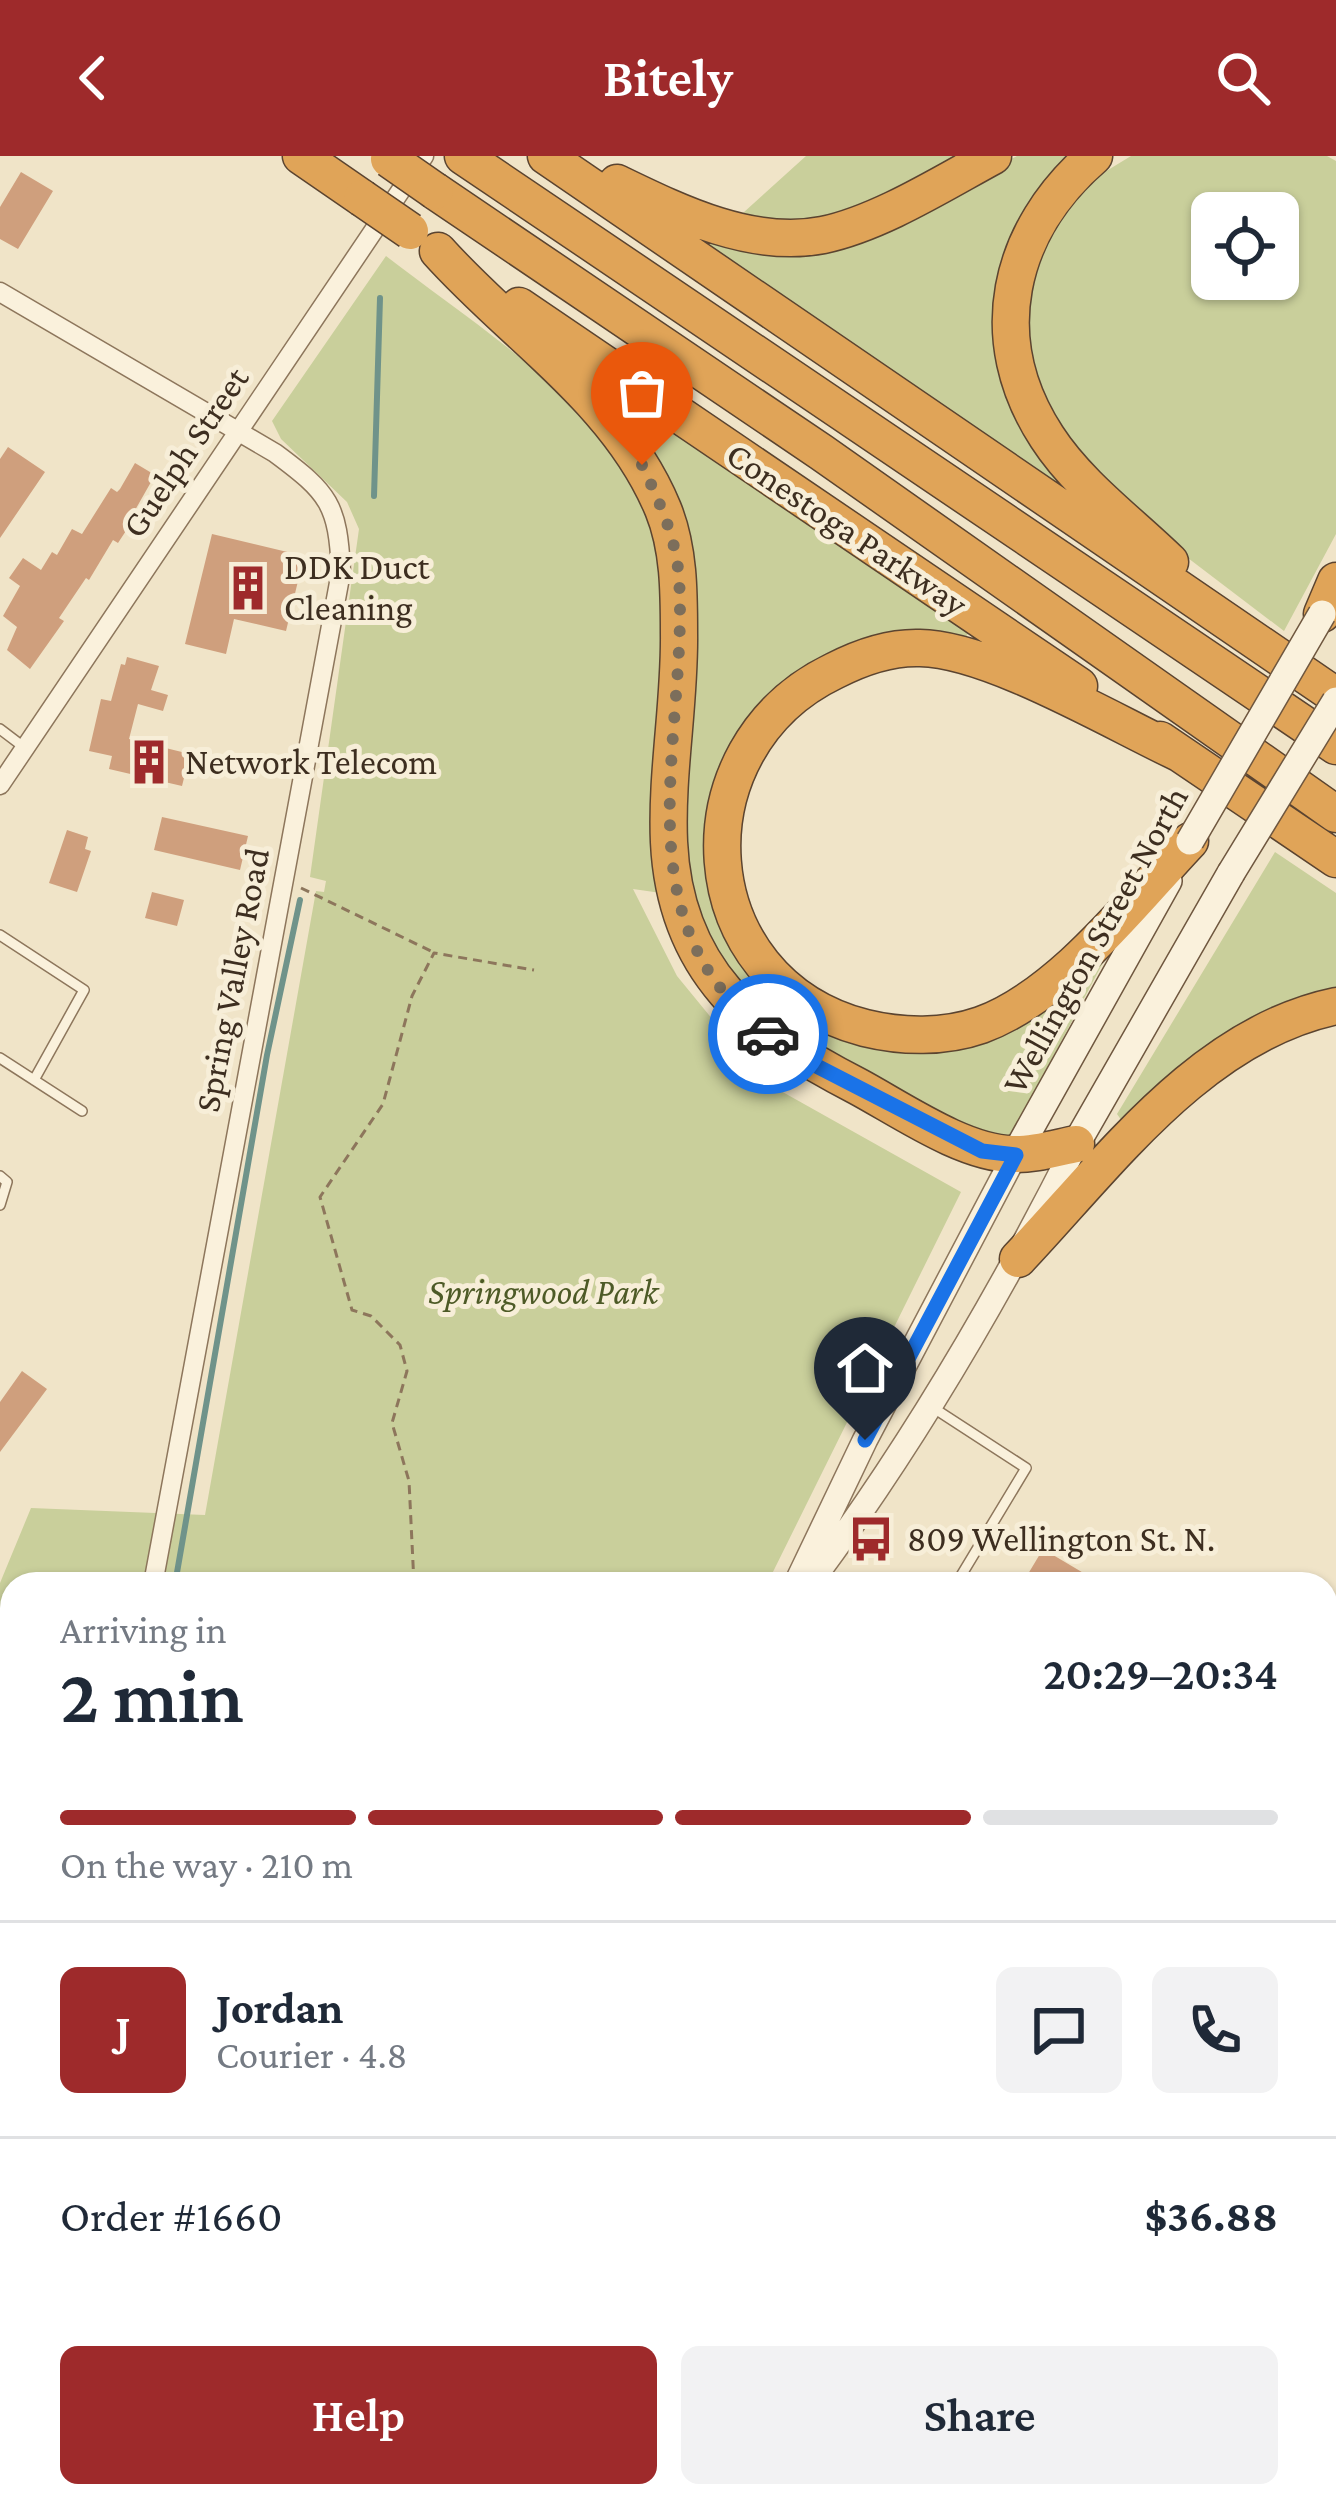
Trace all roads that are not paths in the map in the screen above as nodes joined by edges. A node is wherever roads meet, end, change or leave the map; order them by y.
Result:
1 (301, 156) edge
2 (463, 156) edge
3 (546, 156) edge
4 (561, 156) edge
5 (993, 156) edge
6 (1094, 156) edge
7 (408, 166) edge
8 (424, 241) junction
9 (0, 292) edge
10 (238, 434) junction
11 (1331, 596) edge
12 (1242, 632) junction
13 (1336, 698) edge
14 (0, 730) edge
15 (1336, 746) edge
16 (25, 748) junction
17 (1179, 753) junction
18 (0, 785) edge
19 (1336, 814) edge
20 (1190, 841) junction
21 (1336, 859) edge
22 (0, 935) edge
23 (1336, 1006) edge
24 (0, 1058) edge
25 (34, 1080) junction
26 (82, 1111) dead end
27 (1076, 1144) junction
28 (1016, 1155) junction
29 (0, 1176) edge
30 (0, 1205) edge
31 (1018, 1258) junction
32 (928, 1405) junction
33 (155, 1572) edge
34 (802, 1572) edge
35 (818, 1572) edge
36 (963, 1572) edge

1 - 8 highway, Conestoga Parkway, bridge
2 - 15 highway
3 - 12 highway
4 - 5 highway
6 - 12 highway
7 - 10 street, Guelph Street
7 - 19 highway, Conestoga Parkway
8 - 17 highway, Conestoga Parkway
8 - 28 highway
9 - 10 street, Spring Valley Road
10 - 16 street, Guelph Street
10 - 33 street, Spring Valley Road
11 - 20 main road, Wellington Street North, bridge
12 - 13 highway
13 - 27 main road, bridge
14 - 16 lane
16 - 18 street, Guelph Street
17 - 20 highway
17 - 21 highway, Conestoga Parkway
20 - 28 main road, Wellington Street North
22 - 25 lane
23 - 31 highway
24 - 25 lane
25 - 26 lane
27 - 28 highway
27 - 31 street
28 - 34 street, Wellington Street North
29 - 30 lane
31 - 32 street
32 - 35 street
32 - 36 lane

